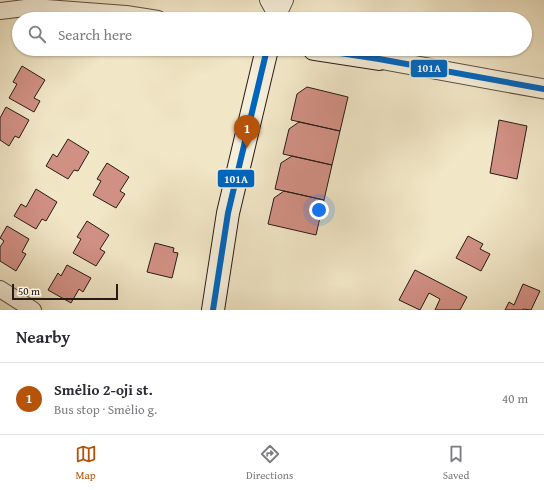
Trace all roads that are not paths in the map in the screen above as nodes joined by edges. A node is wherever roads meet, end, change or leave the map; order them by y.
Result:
1 (268, 0) edge
2 (285, 0) edge
3 (0, 11) edge
4 (99, 12) edge
5 (273, 12) edge
6 (279, 12) edge
7 (265, 56) edge
8 (360, 56) edge
9 (380, 59) joint
10 (544, 88) edge
11 (0, 289) edge
12 (33, 310) edge
13 (213, 310) edge

1 - 5 street
2 - 6 street
3 - 4 street
7 - 13 main road
8 - 9 main road
9 - 10 street
11 - 12 street

